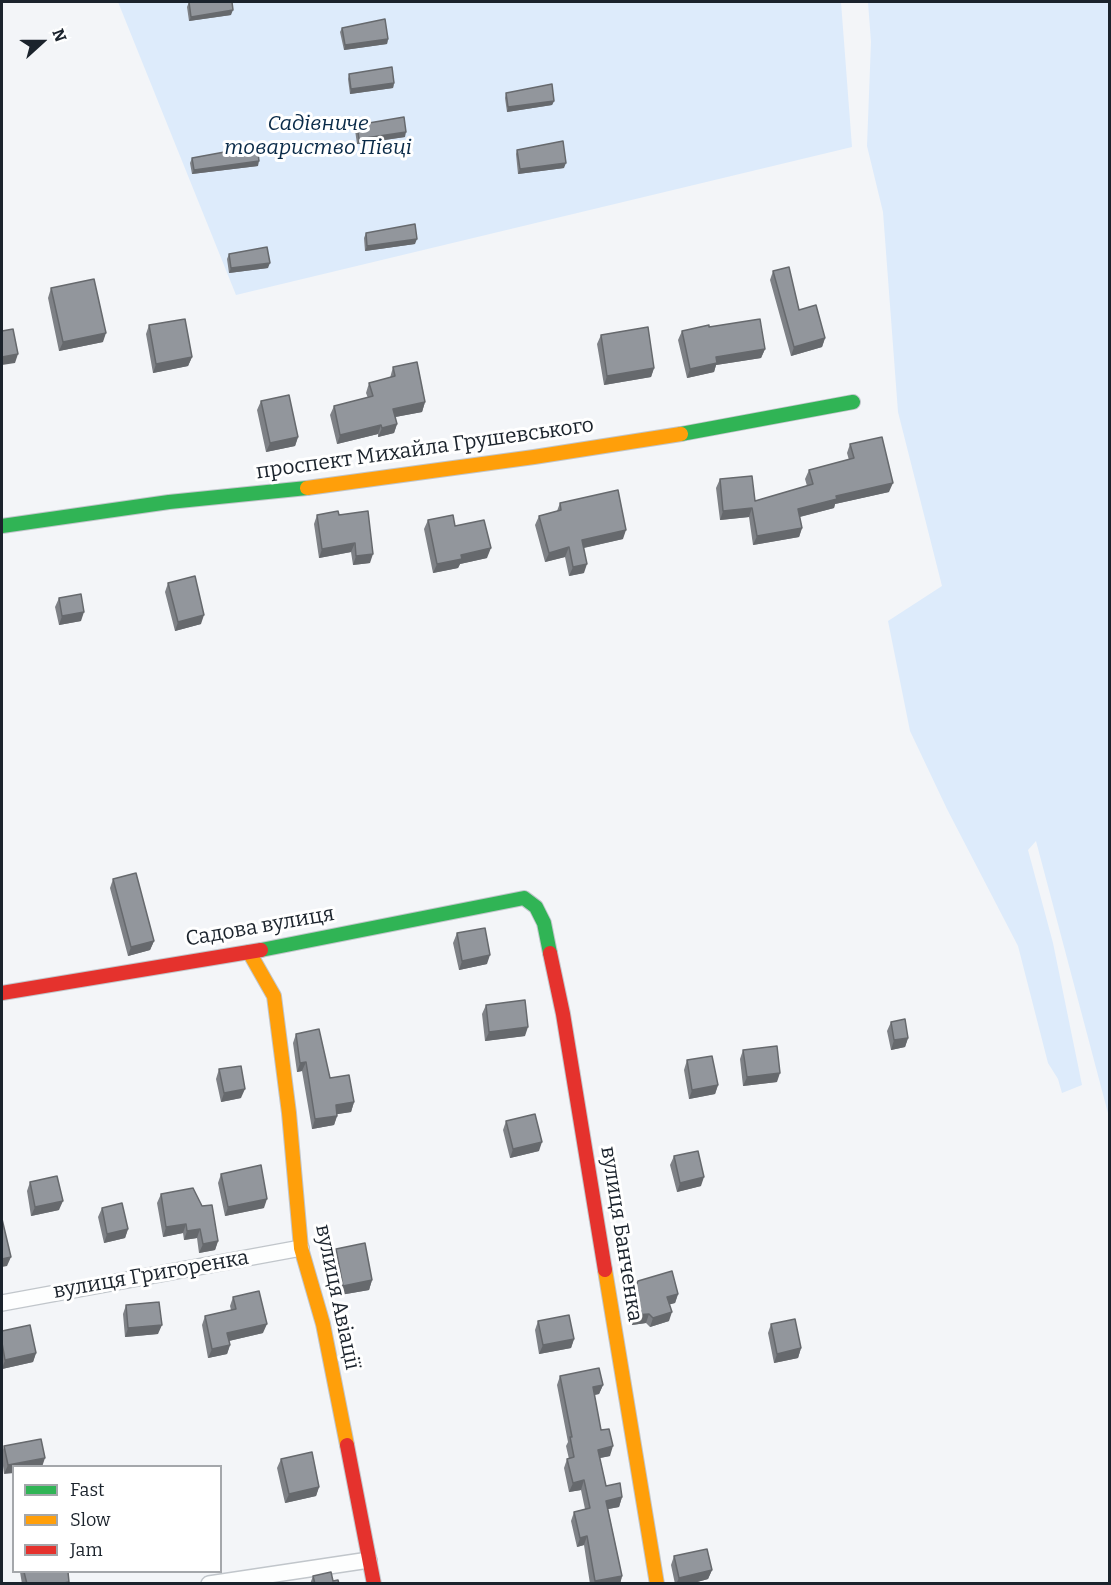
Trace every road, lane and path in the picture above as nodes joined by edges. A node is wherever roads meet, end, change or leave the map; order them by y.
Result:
1 (853, 402) dead end
2 (2, 526) edge
3 (524, 898) joint
4 (249, 952) junction
5 (2, 993) edge
6 (301, 1248) junction
7 (2, 1303) edge
8 (369, 1560) junction
9 (210, 1584) edge
10 (374, 1584) edge
11 (657, 1584) edge

1 - 2 street, проспект Михайла Грушевського
3 - 4 street, Садова вулиця
3 - 11 street, вулиця Банченка
4 - 5 street, Садова вулиця
4 - 6 street, вулиця Авіації
6 - 7 street, вулиця Григоренка
6 - 8 street, вулиця Авіації
8 - 9 street
8 - 10 street, вулиця Авіації

